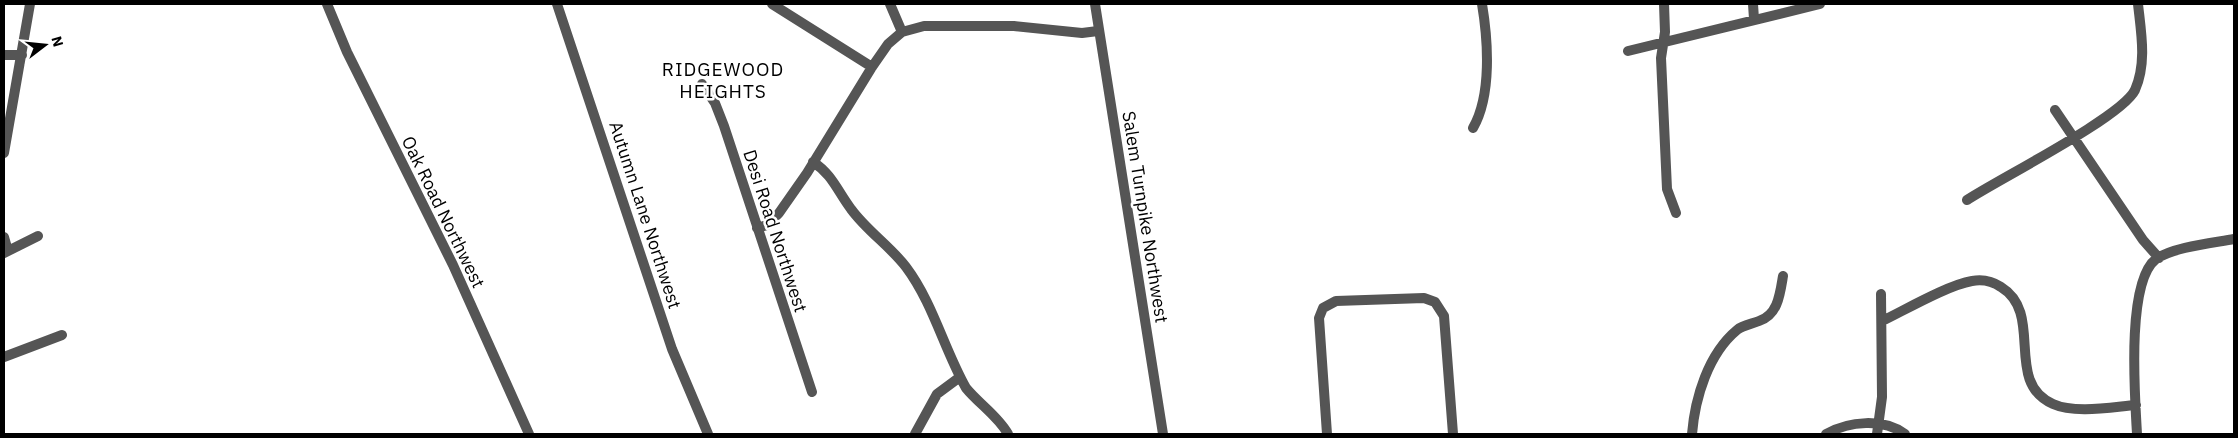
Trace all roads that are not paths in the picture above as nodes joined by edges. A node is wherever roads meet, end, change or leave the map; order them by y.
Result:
1 (30, 4) edge
2 (327, 4) edge
3 (558, 4) edge
4 (772, 4) edge
5 (890, 4) edge
6 (1096, 4) edge
7 (1482, 4) edge
8 (1664, 4) edge
9 (1753, 4) edge
10 (1820, 4) edge
11 (2138, 4) edge
12 (1754, 19) junction
13 (1098, 31) junction
14 (902, 32) junction
15 (1663, 42) junction
16 (1628, 52) dead end
17 (4, 55) edge
18 (22, 55) junction
19 (872, 67) junction
20 (702, 84) dead end
21 (2055, 110) dead end
22 (1473, 128) dead end
23 (2072, 137) junction
24 (4, 153) edge
25 (814, 162) junction
26 (1967, 200) dead end
27 (1676, 212) dead end
28 (757, 228) junction
29 (38, 236) dead end
30 (4, 238) edge
31 (2234, 240) edge
32 (6, 252) edge
33 (2159, 258) junction
34 (1783, 276) dead end
35 (1882, 294) dead end
36 (1882, 321) junction
37 (62, 334) dead end
38 (4, 357) edge
39 (960, 377) junction
40 (812, 392) dead end
41 (2136, 405) junction
42 (1878, 430) edge
43 (529, 434) edge
44 (708, 434) edge
45 (915, 434) edge
46 (1008, 434) edge
47 (1163, 434) edge
48 (1328, 434) edge
49 (1453, 434) edge
50 (1692, 434) edge
51 (1826, 434) edge
52 (1905, 434) edge
53 (2137, 434) edge

1 - 18 street
2 - 43 street, Oak Road Northwest
3 - 44 street, Autumn Lane Northwest
4 - 19 street
5 - 14 street
6 - 13 street, Salem Turnpike Northwest
7 - 22 street
8 - 15 street
9 - 12 street
10 - 12 street
11 - 23 street
12 - 15 street
13 - 14 street
13 - 47 street, Salem Turnpike Northwest
14 - 19 street
15 - 16 street
15 - 27 street
17 - 18 street
18 - 24 street
19 - 25 street
20 - 28 street, Desi Road Northwest
21 - 23 street
23 - 26 street
23 - 33 street
25 - 28 street
25 - 39 street
28 - 40 street, Desi Road Northwest
29 - 32 street
30 - 32 street
31 - 33 street
33 - 41 street
34 - 50 street
35 - 36 street
36 - 41 street
36 - 42 street
37 - 38 street
39 - 45 street
39 - 46 street
41 - 53 street
42 - 51 street
42 - 52 street
48 - 49 street

